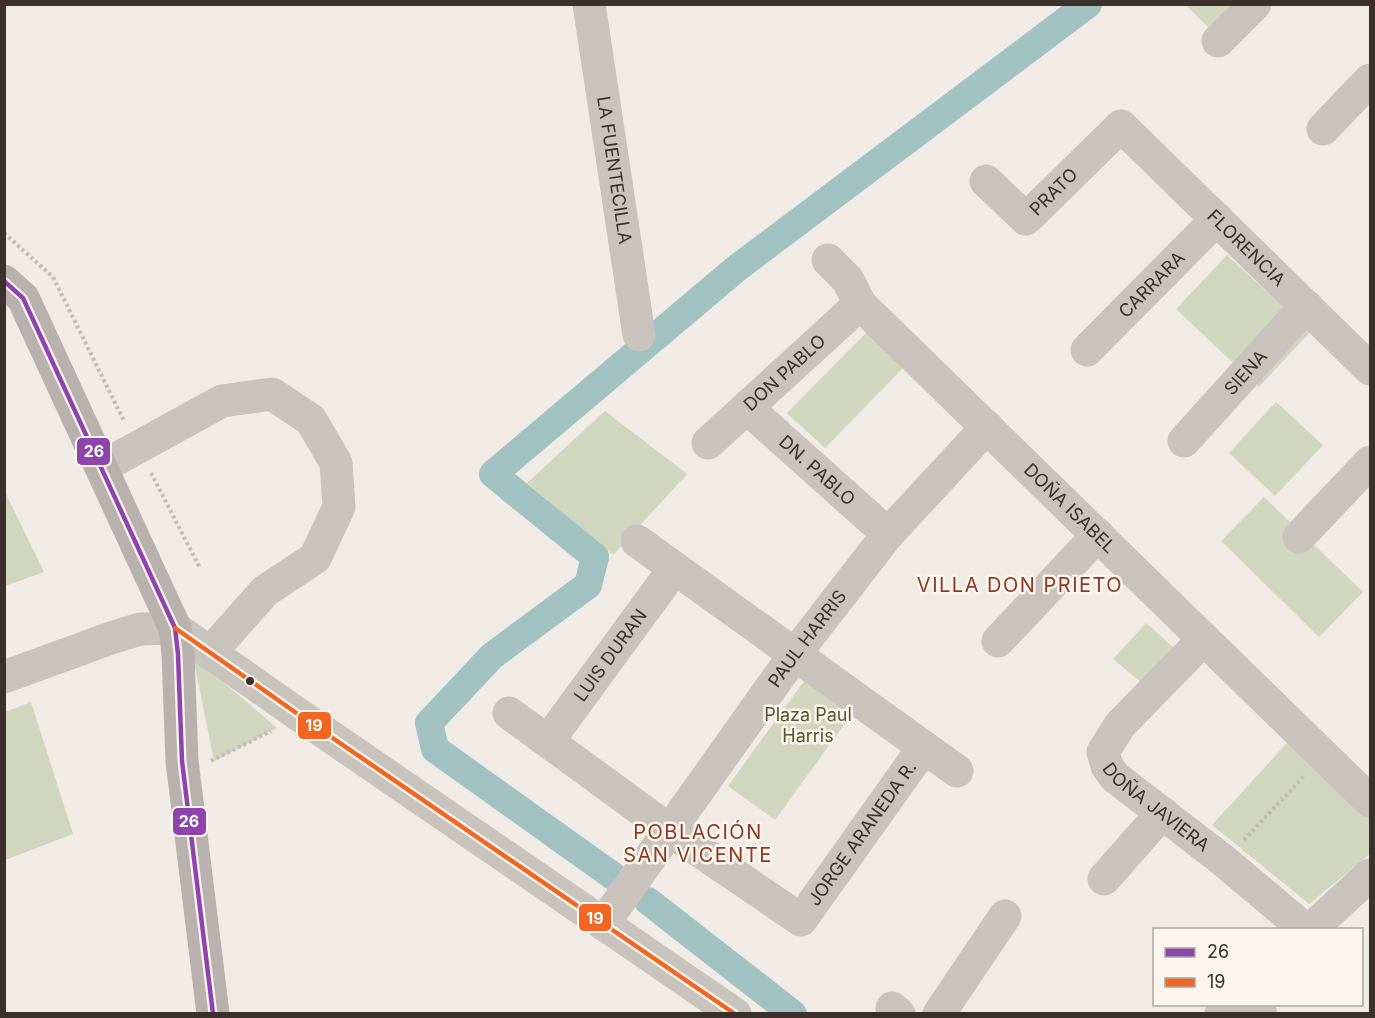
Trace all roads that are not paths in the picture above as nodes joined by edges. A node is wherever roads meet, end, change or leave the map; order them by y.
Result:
1 (589, 4) edge
2 (1255, 4) edge
3 (1218, 41) dead end
4 (1371, 80) edge
5 (1121, 126) joint
6 (1323, 129) dead end
7 (986, 182) dead end
8 (1216, 219) junction
9 (828, 260) dead end
10 (4, 281) edge
11 (860, 304) junction
12 (1306, 306) junction
13 (639, 335) dead end
14 (1087, 350) dead end
15 (1371, 369) edge
16 (747, 408) junction
17 (987, 427) junction
18 (1184, 441) dead end
19 (708, 443) dead end
20 (1371, 462) edge
21 (102, 467) junction
22 (888, 534) junction
23 (1098, 535) junction
24 (1299, 537) dead end
25 (637, 542) dead end
26 (674, 569) junction
27 (175, 628) junction
28 (1204, 639) junction
29 (998, 642) dead end
30 (210, 653) junction
31 (795, 654) junction
32 (4, 677) edge
33 (509, 713) dead end
34 (548, 741) junction
35 (924, 747) junction
36 (957, 771) dead end
37 (1371, 801) edge
38 (1162, 813) junction
39 (669, 830) junction
40 (1104, 879) dead end
41 (1367, 883) edge
42 (1005, 916) dead end
43 (603, 924) junction
44 (1306, 928) edge
45 (1311, 928) edge
46 (213, 1014) edge
47 (735, 1014) edge
48 (939, 1014) edge

1 - 13 street, LA FUENTECILLA
2 - 3 street
4 - 6 street
5 - 7 street, PRATO
5 - 8 street, FLORENCIA
8 - 12 street, FLORENCIA
8 - 14 street, CARRARA
9 - 11 street, DOÑA ISABEL
10 - 21 main road
11 - 16 street, DON PABLO
11 - 17 street, DOÑA ISABEL
12 - 15 street, FLORENCIA
12 - 18 street, SIENA
16 - 19 street, DON PABLO
16 - 22 street, DN. PABLO
17 - 22 street, PAUL HARRIS
17 - 23 street, DOÑA ISABEL
20 - 24 street
21 - 27 main road
21 - 30 street
22 - 31 street, PAUL HARRIS
23 - 28 street, DOÑA ISABEL
23 - 29 street
25 - 26 street
26 - 31 street
26 - 34 street, LUIS DURAN
27 - 30 street
27 - 32 street
27 - 46 main road
28 - 37 street, DOÑA ISABEL
28 - 38 street, DOÑA JAVIERA
30 - 43 street
31 - 35 street
31 - 39 street, PAUL HARRIS
33 - 34 street
34 - 39 street
35 - 36 street
35 - 39 street, JORGE ARANEDA R.
38 - 40 street
38 - 44 street, DOÑA JAVIERA
39 - 43 street, PAUL HARRIS
41 - 45 street
42 - 48 street
43 - 47 street

